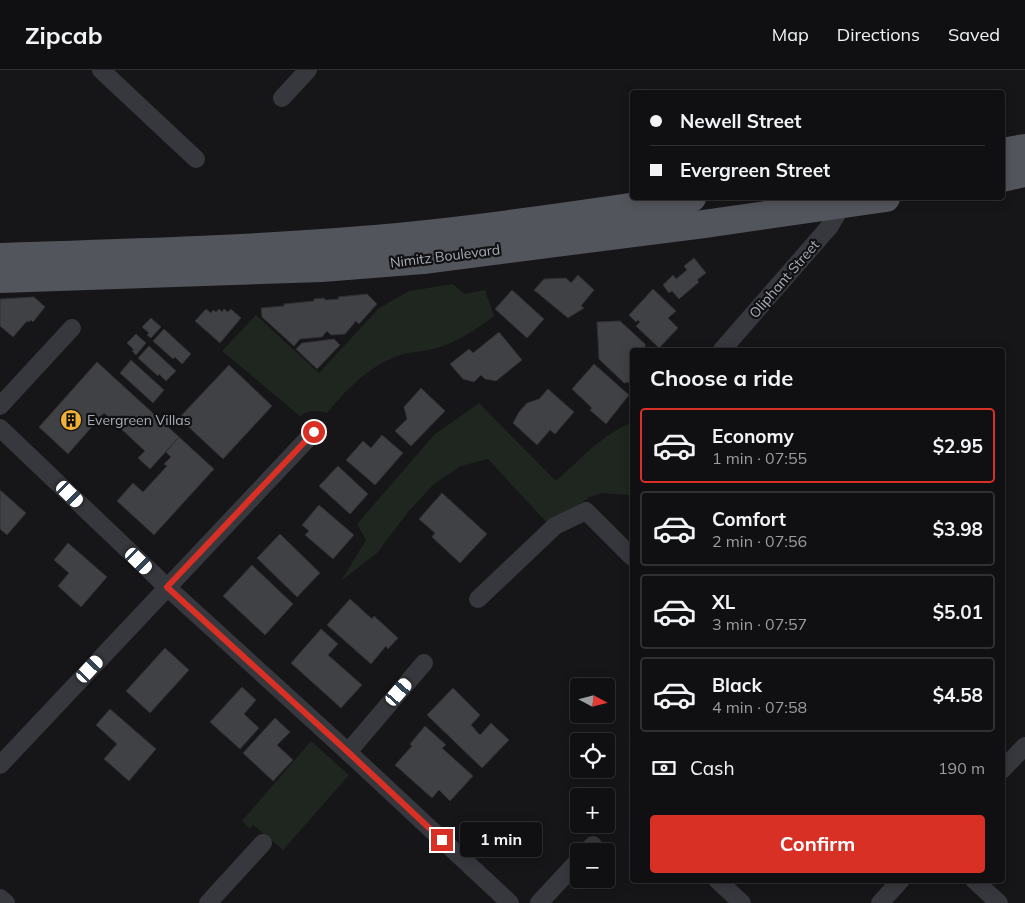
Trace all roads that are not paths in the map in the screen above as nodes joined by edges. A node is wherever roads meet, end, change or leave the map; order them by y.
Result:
1 (101, 70) edge
2 (308, 70) edge
3 (282, 98) dead end
4 (1025, 148) edge
5 (1005, 151) edge
6 (196, 159) dead end
7 (1025, 173) edge
8 (1005, 177) edge
9 (678, 200) edge
10 (839, 200) edge
11 (0, 257) edge
12 (0, 279) edge
13 (72, 328) dead end
14 (724, 348) edge
15 (0, 406) edge
16 (0, 428) edge
17 (314, 432) dead end
18 (630, 555) edge
19 (167, 587) junction
20 (478, 599) dead end
21 (424, 663) dead end
22 (1025, 746) edge
23 (348, 752) junction
24 (0, 765) edge
25 (1005, 767) edge
26 (263, 843) dead end
27 (570, 870) edge
28 (720, 883) edge
29 (898, 883) edge
30 (977, 883) edge
31 (0, 898) edge
32 (6, 903) edge
33 (208, 903) edge
34 (510, 903) edge
35 (539, 903) edge
36 (742, 903) edge
37 (880, 903) edge
38 (999, 903) edge

1 - 6 street
2 - 3 street
4 - 5 main road
7 - 8 main road
9 - 11 main road, Nimitz Boulevard
10 - 12 main road, Nimitz Boulevard
10 - 14 street, Oliphant Street
13 - 15 street
16 - 19 street
17 - 19 street
18 - 20 street
19 - 23 street
19 - 24 street
21 - 23 street
22 - 25 street
23 - 34 street
26 - 33 street
27 - 35 street
28 - 36 street
29 - 37 street
30 - 38 street
31 - 32 street

